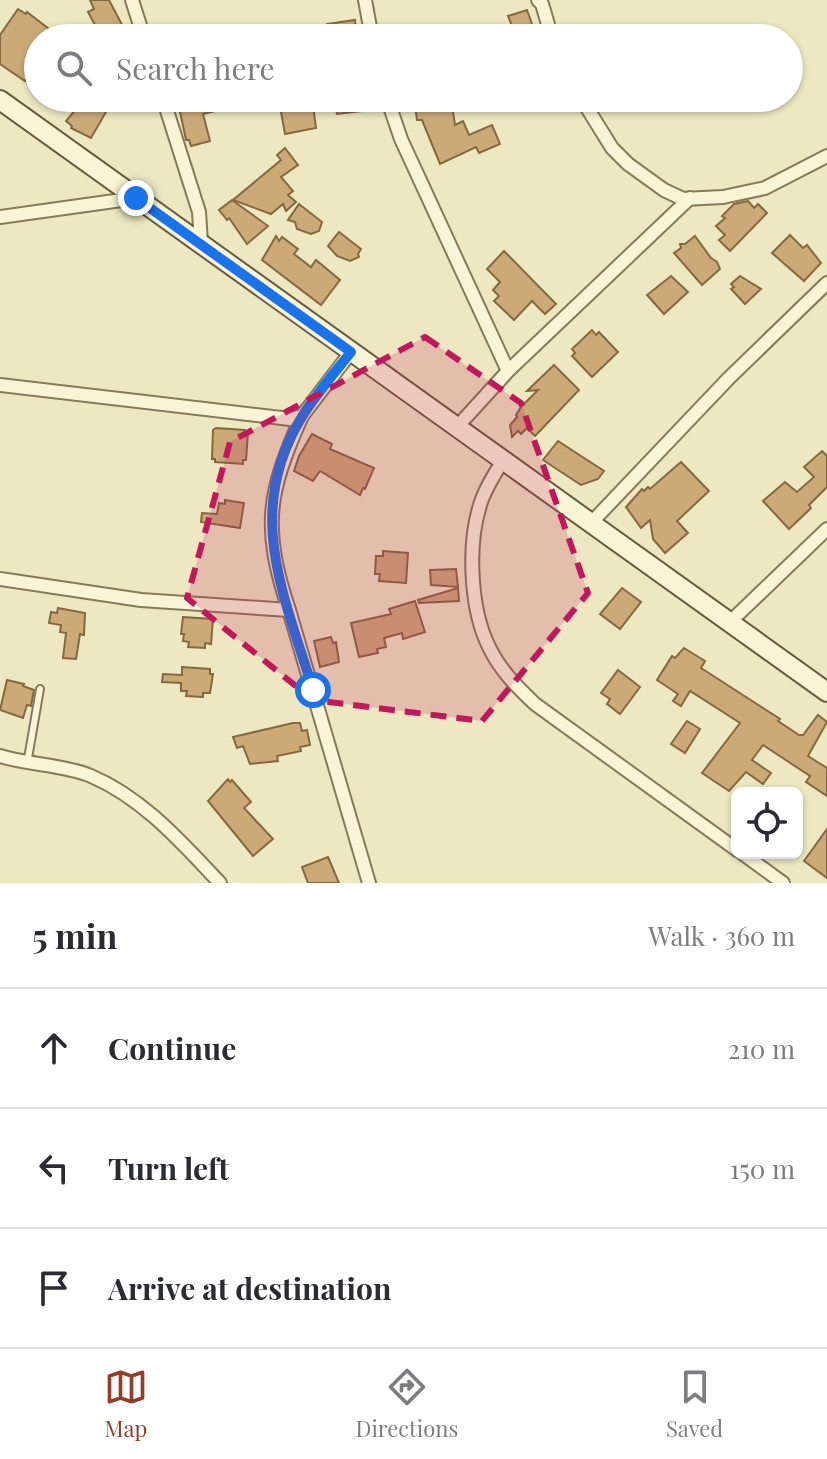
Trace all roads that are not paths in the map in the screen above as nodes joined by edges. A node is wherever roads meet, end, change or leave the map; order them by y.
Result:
1 (132, 0) edge
2 (365, 0) edge
3 (538, 0) edge
4 (140, 24) edge
5 (369, 24) edge
6 (548, 24) edge
7 (0, 100) edge
8 (167, 112) edge
9 (392, 112) edge
10 (590, 112) edge
11 (827, 156) edge
12 (136, 198) junction
13 (690, 198) junction
14 (0, 217) edge
15 (201, 243) junction
16 (827, 283) edge
17 (351, 352) junction
18 (508, 371) junction
19 (0, 385) edge
20 (302, 416) junction
21 (457, 427) junction
22 (504, 459) junction
23 (592, 522) junction
24 (827, 529) edge
25 (0, 579) edge
26 (289, 610) junction
27 (730, 622) junction
28 (40, 689) dead end
29 (827, 692) edge
30 (0, 756) edge
31 (27, 764) junction
32 (731, 845) edge
33 (750, 859) edge
34 (220, 883) edge
35 (369, 883) edge
36 (783, 883) edge

1 - 4 street
2 - 5 street
3 - 6 street
7 - 12 street
8 - 15 street
9 - 18 street
10 - 13 street
11 - 13 street
12 - 14 street
12 - 15 street
13 - 18 street
15 - 17 street
16 - 23 street
17 - 20 street
17 - 21 street
18 - 21 street
19 - 20 street
20 - 26 street
21 - 22 street
22 - 23 street
22 - 32 street
23 - 27 street
24 - 27 street
25 - 26 street
26 - 35 street
27 - 29 street
28 - 31 lane
30 - 31 street
31 - 34 street
33 - 36 street

